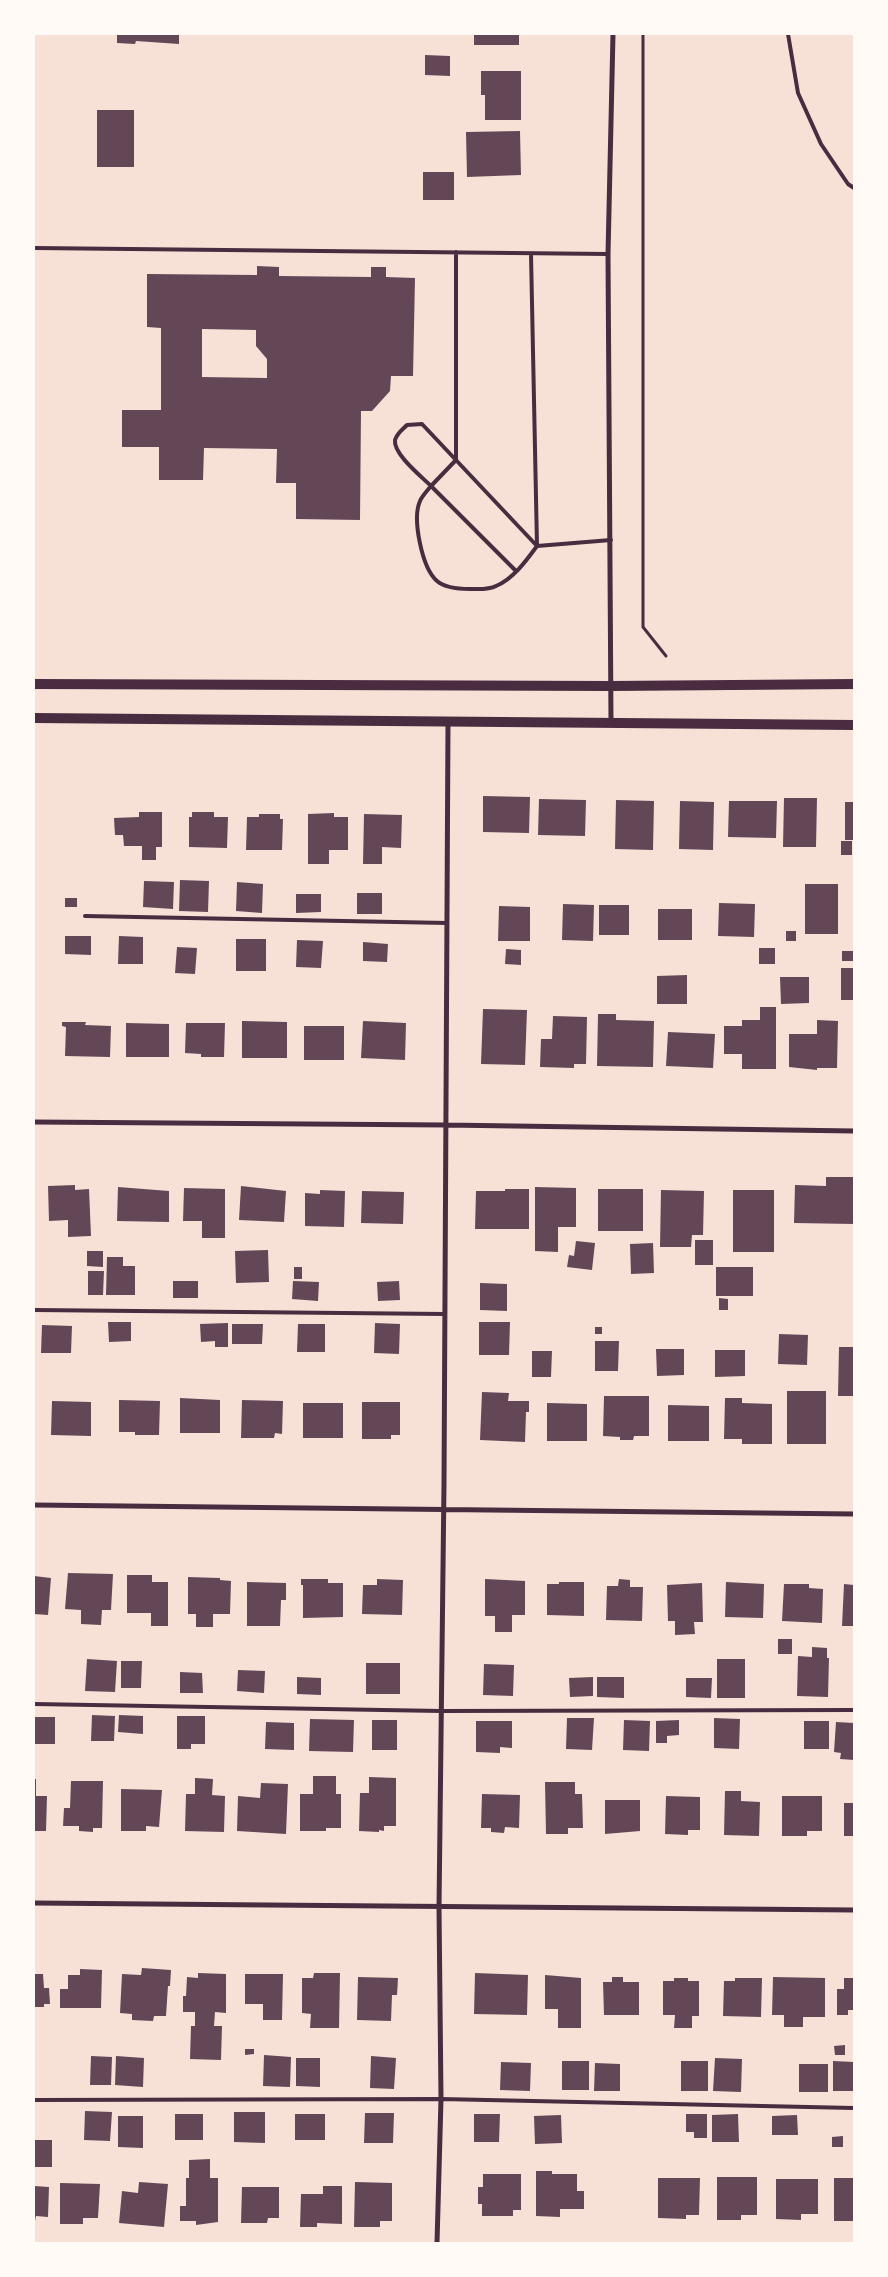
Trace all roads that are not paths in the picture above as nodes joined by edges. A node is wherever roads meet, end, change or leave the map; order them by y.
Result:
1 (612, 34) edge
2 (788, 34) edge
3 (854, 188) edge
4 (34, 248) edge
5 (456, 252) junction
6 (531, 254) junction
7 (608, 254) junction
8 (456, 460) junction
9 (431, 486) junction
10 (611, 540) junction
11 (536, 546) junction
12 (516, 571) junction
13 (34, 684) edge
14 (854, 684) edge
15 (611, 686) junction
16 (34, 718) edge
17 (448, 722) junction
18 (611, 723) junction
19 (854, 725) edge
20 (86, 916) dead end
21 (447, 923) junction
22 (34, 1122) edge
23 (446, 1125) junction
24 (854, 1131) edge
25 (34, 1310) edge
26 (445, 1314) junction
27 (34, 1506) edge
28 (444, 1510) junction
29 (854, 1514) edge
30 (34, 1704) edge
31 (441, 1710) junction
32 (854, 1710) edge
33 (34, 1903) edge
34 (439, 1907) junction
35 (854, 1910) edge
36 (441, 2099) junction
37 (34, 2100) edge
38 (854, 2108) edge
39 (437, 2243) edge

1 - 7 street
2 - 3 lane
4 - 5 lane
5 - 6 lane
5 - 8 lane
6 - 7 lane
6 - 11 lane
7 - 10 street
8 - 9 lane
8 - 9 lane
8 - 11 lane
9 - 12 lane
9 - 12 lane
10 - 11 lane
10 - 15 street
11 - 12 lane
13 - 15 main road
14 - 15 main road
15 - 18 street
16 - 17 main road
17 - 18 main road
17 - 21 street
18 - 19 main road
20 - 21 lane
21 - 23 street
22 - 23 street
23 - 24 street
23 - 26 street
25 - 26 lane
26 - 28 street
27 - 28 street
28 - 29 street
28 - 31 street
30 - 31 lane
31 - 32 lane
31 - 34 street
33 - 34 street
34 - 35 street
34 - 36 street
36 - 37 lane
36 - 38 lane
36 - 39 street

